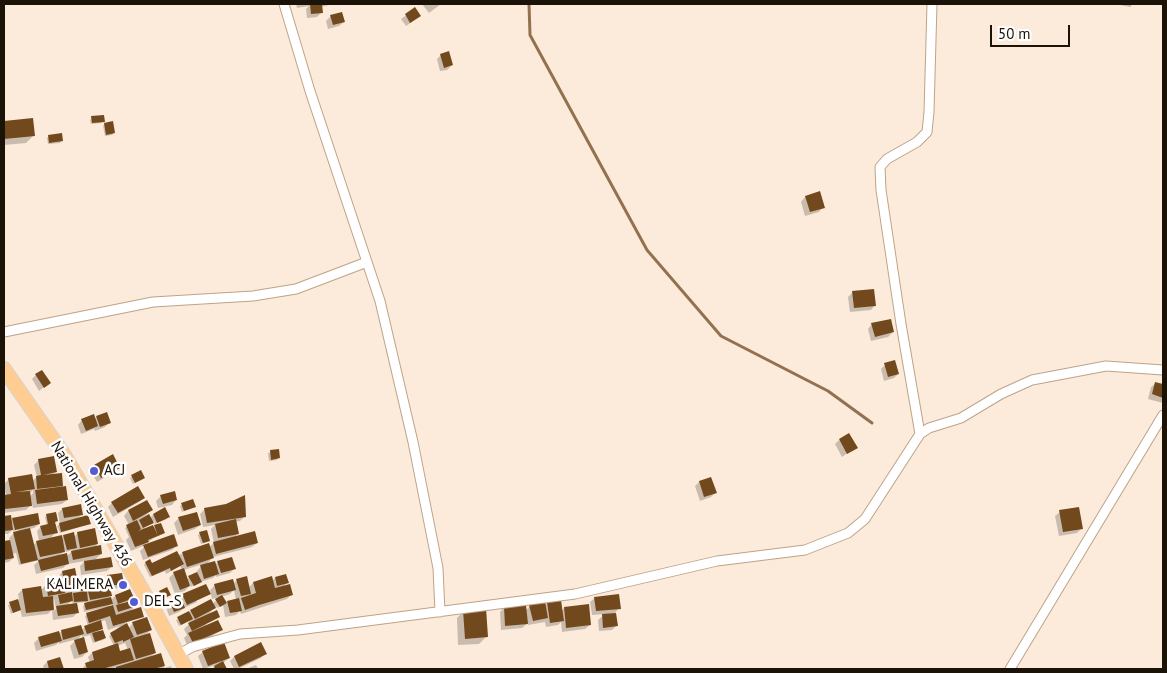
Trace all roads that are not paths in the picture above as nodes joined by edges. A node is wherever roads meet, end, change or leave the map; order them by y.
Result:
1 (284, 4) edge
2 (932, 4) edge
3 (366, 262) junction
4 (4, 332) edge
5 (4, 369) edge
6 (1163, 370) edge
7 (1163, 415) edge
8 (920, 434) junction
9 (440, 612) junction
10 (178, 654) junction
11 (186, 669) edge
12 (1010, 669) edge

1 - 3 street
2 - 8 street
3 - 4 street
3 - 9 street
5 - 10 main road, National Highway 436
6 - 8 street
7 - 12 street
8 - 9 street
9 - 10 street
10 - 11 main road, National Highway 436

